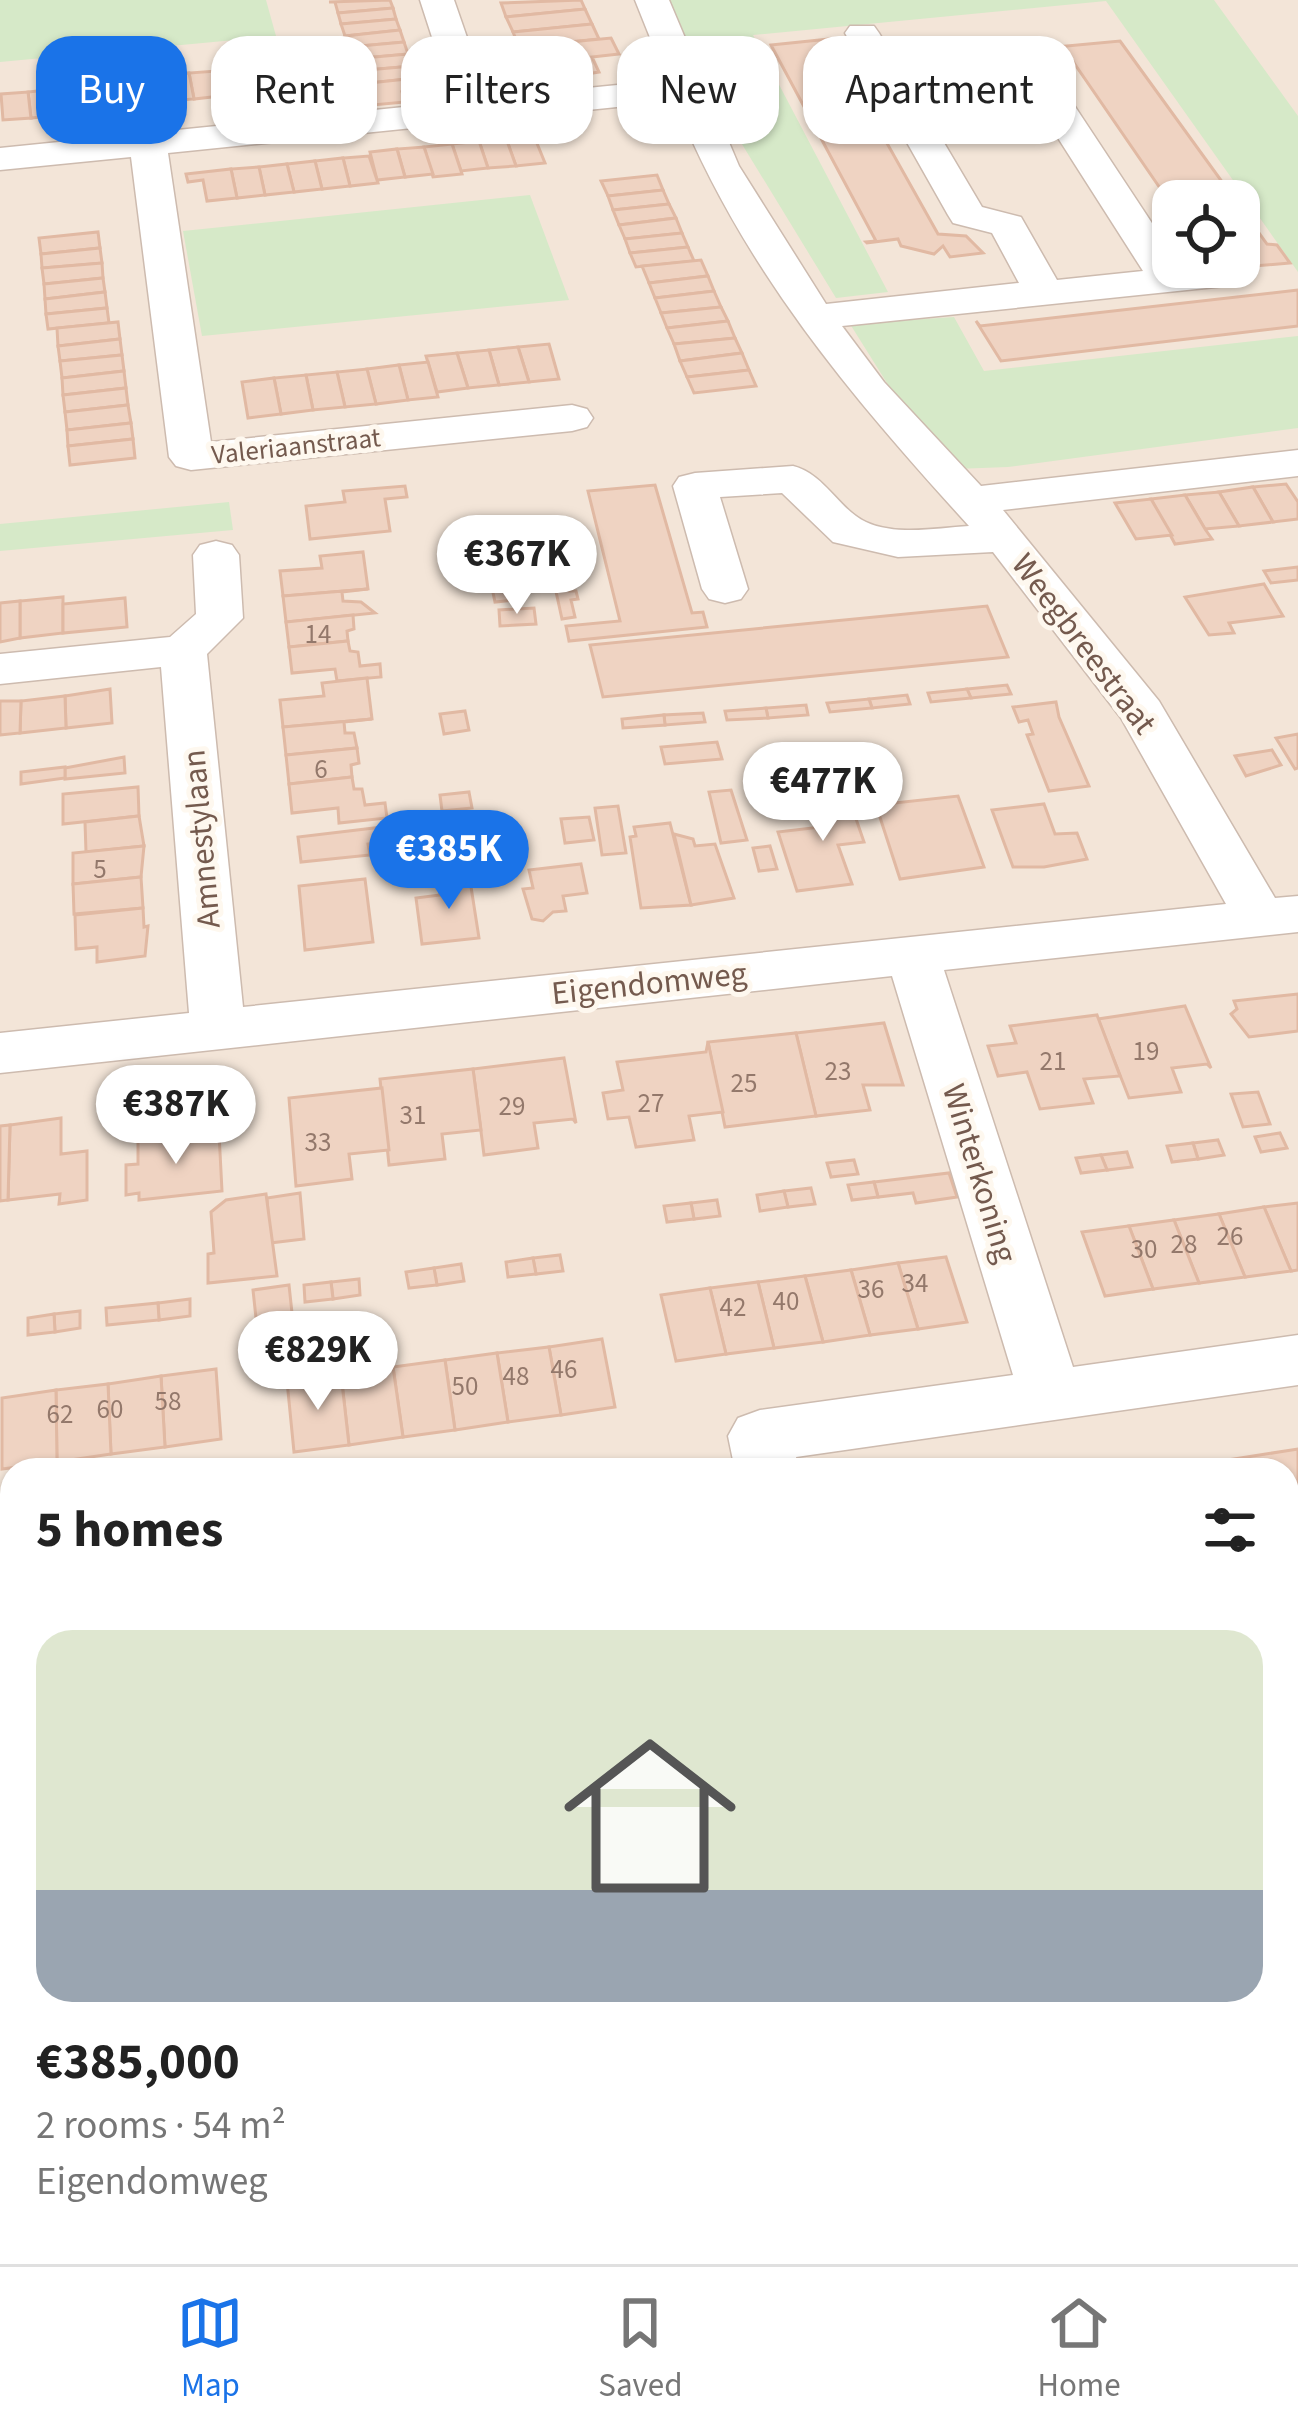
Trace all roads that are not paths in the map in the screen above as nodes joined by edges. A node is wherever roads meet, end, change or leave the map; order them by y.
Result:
1 (437, 0) edge
2 (652, 0) edge
3 (862, 33) dead end
4 (449, 36) edge
5 (666, 36) edge
6 (401, 118) edge
7 (1076, 137) edge
8 (187, 139) edge
9 (139, 144) edge
10 (148, 144) edge
11 (710, 144) edge
12 (0, 159) edge
13 (1152, 253) edge
14 (1152, 283) edge
15 (1045, 294) junction
16 (814, 317) junction
17 (572, 418) dead end
18 (1298, 464) edge
19 (973, 500) junction
20 (1005, 538) junction
21 (215, 555) dead end
22 (725, 589) dead end
23 (183, 650) junction
24 (0, 669) edge
25 (1279, 915) edge
26 (912, 953) junction
27 (218, 1028) junction
28 (0, 1053) edge
29 (1298, 1360) edge
30 (1050, 1393) junction
31 (765, 1458) edge

1 - 4 street
2 - 5 street, Weegbreestraat
3 - 15 street
6 - 8 street
7 - 13 street
9 - 12 street
10 - 17 street, Valeriaanstraat
11 - 16 street, Weegbreestraat
14 - 15 street
15 - 16 street
16 - 19 street, Weegbreestraat
18 - 19 street
19 - 20 street, Weegbreestraat
20 - 22 street
20 - 25 street, Weegbreestraat
21 - 23 street
23 - 24 street
23 - 27 street, Amnestylaan
25 - 26 street, Eigendomweg
26 - 27 street, Eigendomweg
26 - 30 street, Winterkoning
27 - 28 street, Eigendomweg
29 - 30 street
30 - 31 street

